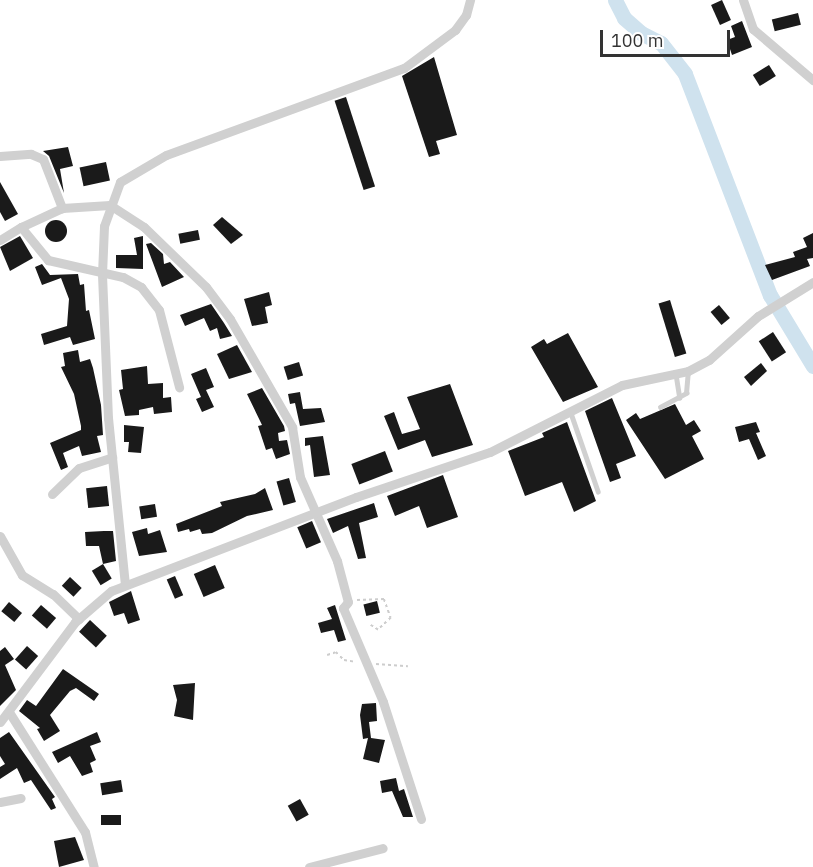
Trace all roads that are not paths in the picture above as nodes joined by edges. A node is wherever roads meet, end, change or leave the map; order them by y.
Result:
1 (470, 0) edge
2 (743, 0) edge
3 (813, 80) edge
4 (0, 156) edge
5 (110, 205) junction
6 (62, 208) junction
7 (21, 227) junction
8 (0, 240) edge
9 (102, 274) junction
10 (813, 282) edge
11 (688, 370) junction
12 (676, 373) junction
13 (179, 387) dead end
14 (680, 398) junction
15 (660, 406) dead end
16 (571, 413) junction
17 (112, 457) junction
18 (598, 491) dead end
19 (52, 494) dead end
20 (315, 514) junction
21 (0, 536) edge
22 (125, 585) junction
23 (79, 619) junction
24 (9, 712) junction
25 (0, 722) edge
26 (21, 798) dead end
27 (0, 802) edge
28 (421, 819) dead end
29 (383, 848) dead end
30 (94, 867) edge
31 (309, 867) edge

1 - 5 street
2 - 3 street
4 - 6 street
5 - 6 street
5 - 9 street
5 - 20 street
6 - 7 street
7 - 8 street
7 - 9 street
9 - 13 street
9 - 17 street
10 - 11 street
11 - 12 street
11 - 14 lane
12 - 14 lane
12 - 16 street
14 - 15 lane
16 - 18 lane
16 - 20 street
17 - 19 street
17 - 22 street
20 - 22 street
20 - 28 street
21 - 23 street
22 - 23 street
23 - 24 street
24 - 25 street
24 - 30 street
26 - 27 street
29 - 31 street

